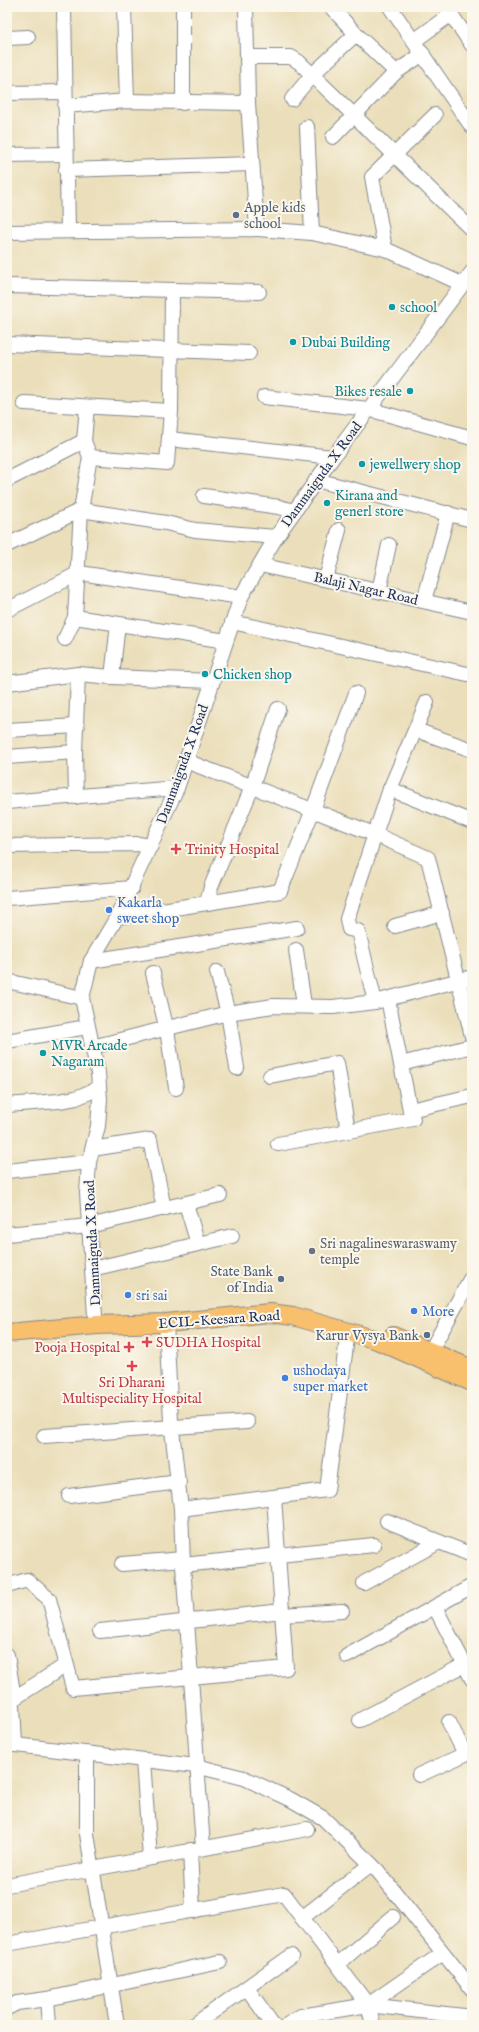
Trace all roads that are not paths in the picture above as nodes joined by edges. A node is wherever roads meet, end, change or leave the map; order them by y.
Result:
1 (64, 7) edge
2 (124, 7) edge
3 (183, 7) edge
4 (246, 7) edge
5 (332, 7) edge
6 (390, 7) edge
7 (448, 10) edge
8 (356, 34) junction
9 (28, 37) dead end
10 (7, 38) edge
11 (414, 41) junction
12 (472, 45) edge
13 (423, 54) junction
14 (247, 58) junction
15 (396, 72) junction
16 (312, 75) junction
17 (7, 92) edge
18 (64, 92) junction
19 (292, 99) dead end
20 (127, 101) junction
21 (183, 103) junction
22 (248, 103) junction
23 (65, 106) junction
24 (354, 114) junction
25 (436, 115) dead end
26 (307, 126) dead end
27 (472, 127) edge
28 (333, 137) dead end
29 (65, 154) junction
30 (7, 155) edge
31 (397, 155) junction
32 (252, 164) junction
33 (66, 170) junction
34 (257, 229) junction
35 (472, 230) edge
36 (68, 231) junction
37 (7, 232) edge
38 (312, 234) junction
39 (385, 249) junction
40 (472, 272) edge
41 (462, 284) junction
42 (7, 286) edge
43 (172, 290) junction
44 (259, 292) dead end
45 (7, 344) edge
46 (172, 350) junction
47 (249, 353) dead end
48 (264, 397) dead end
49 (24, 403) dead end
50 (87, 407) junction
51 (368, 409) junction
52 (171, 411) junction
53 (472, 438) edge
54 (169, 439) junction
55 (84, 441) junction
56 (90, 457) junction
57 (333, 457) junction
58 (7, 480) edge
59 (316, 480) junction
60 (204, 496) dead end
61 (81, 510) junction
62 (294, 511) junction
63 (448, 513) junction
64 (472, 520) edge
65 (339, 530) dead end
66 (276, 537) junction
67 (7, 545) edge
68 (389, 545) dead end
69 (260, 564) junction
70 (79, 573) junction
71 (326, 580) junction
72 (379, 591) junction
73 (241, 597) junction
74 (424, 602) junction
75 (7, 610) edge
76 (472, 612) edge
77 (75, 616) junction
78 (232, 622) junction
79 (118, 624) junction
80 (65, 639) dead end
81 (226, 641) junction
82 (78, 674) junction
83 (472, 675) edge
84 (112, 678) junction
85 (212, 681) junction
86 (7, 683) edge
87 (356, 693) dead end
88 (427, 702) dead end
89 (278, 709) dead end
90 (77, 726) junction
91 (7, 730) edge
92 (416, 730) junction
93 (472, 750) edge
94 (75, 752) junction
95 (7, 757) edge
96 (186, 761) junction
97 (252, 787) junction
98 (177, 788) junction
99 (390, 789) junction
100 (76, 797) junction
101 (7, 802) edge
102 (313, 810) junction
103 (472, 822) edge
104 (374, 834) junction
105 (7, 846) edge
106 (151, 846) junction
107 (132, 888) junction
108 (7, 898) edge
109 (207, 903) junction
110 (442, 913) junction
111 (117, 917) junction
112 (395, 926) dead end
113 (297, 928) dead end
114 (296, 950) dead end
115 (91, 961) junction
116 (217, 972) dead end
117 (153, 973) dead end
118 (465, 979) edge
119 (7, 981) edge
120 (82, 998) junction
121 (381, 1001) junction
122 (304, 1006) junction
123 (228, 1014) junction
124 (87, 1027) junction
125 (167, 1030) junction
126 (472, 1036) edge
127 (7, 1041) edge
128 (472, 1046) edge
129 (92, 1047) junction
130 (401, 1064) junction
131 (237, 1068) dead end
132 (270, 1076) dead end
133 (99, 1088) junction
134 (176, 1088) dead end
135 (472, 1096) edge
136 (7, 1105) edge
137 (410, 1110) junction
138 (348, 1131) junction
139 (278, 1144) dead end
140 (92, 1148) junction
141 (89, 1162) junction
142 (7, 1171) edge
143 (220, 1195) dead end
144 (186, 1204) junction
145 (164, 1209) junction
146 (89, 1226) junction
147 (7, 1234) edge
148 (232, 1236) dead end
149 (198, 1244) junction
150 (92, 1269) junction
151 (472, 1276) edge
152 (96, 1320) junction
153 (166, 1323) junction
154 (7, 1324) edge
155 (348, 1331) junction
156 (7, 1333) edge
157 (431, 1350) junction
158 (472, 1369) edge
159 (472, 1382) edge
160 (247, 1422) dead end
161 (172, 1427) junction
162 (44, 1436) dead end
163 (179, 1482) junction
164 (68, 1496) dead end
165 (274, 1497) junction
166 (181, 1509) junction
167 (387, 1520) dead end
168 (439, 1542) junction
169 (374, 1545) dead end
170 (278, 1555) junction
171 (472, 1555) edge
172 (183, 1562) junction
173 (122, 1564) dead end
174 (364, 1583) dead end
175 (7, 1586) edge
176 (472, 1586) edge
177 (435, 1607) junction
178 (342, 1611) dead end
179 (282, 1613) junction
180 (188, 1621) junction
181 (100, 1631) dead end
182 (7, 1655) edge
183 (347, 1656) dead end
184 (66, 1665) junction
185 (464, 1665) junction
186 (192, 1677) junction
187 (472, 1679) edge
188 (13, 1699) junction
189 (360, 1720) dead end
190 (449, 1722) dead end
191 (11, 1744) edge
192 (469, 1752) edge
193 (87, 1754) junction
194 (143, 1760) junction
195 (196, 1766) junction
196 (419, 1775) dead end
197 (307, 1829) dead end
198 (196, 1849) junction
199 (150, 1858) junction
200 (371, 1864) junction
201 (92, 1870) junction
202 (7, 1885) edge
203 (193, 1911) junction
204 (392, 1916) dead end
205 (302, 1918) junction
206 (103, 1927) junction
207 (7, 1944) edge
208 (443, 1953) junction
209 (291, 1956) dead end
210 (220, 1962) dead end
211 (338, 1964) junction
212 (111, 1986) junction
213 (247, 1988) junction
214 (472, 1990) edge
215 (48, 1999) junction
216 (368, 2004) junction
217 (7, 2008) edge
218 (472, 2017) edge
219 (49, 2025) edge
220 (117, 2025) edge
221 (194, 2025) edge
222 (273, 2025) edge
223 (287, 2025) edge
224 (373, 2025) edge

1 - 18 street
2 - 20 street
3 - 21 street
4 - 14 street
5 - 8 street
6 - 11 street
7 - 11 street
7 - 12 street
8 - 15 street
8 - 16 street
9 - 10 street
11 - 13 street
13 - 15 street
13 - 27 street
14 - 16 street
14 - 22 street
15 - 24 street
16 - 19 street
16 - 24 street
17 - 18 street
18 - 23 street
20 - 21 street
20 - 23 street
21 - 22 street
22 - 32 street
23 - 29 street
24 - 28 street
24 - 31 street
25 - 31 street
26 - 38 street
29 - 30 street
29 - 33 street
31 - 35 street
31 - 39 street
32 - 33 street
32 - 34 street
33 - 36 street
34 - 36 street
34 - 38 street
36 - 37 street
38 - 39 street
39 - 41 street
40 - 41 street, Dammaiguda X Road
41 - 51 street, Dammaiguda X Road
42 - 43 street
43 - 44 street
43 - 46 street
45 - 46 street
46 - 47 street
46 - 52 street
48 - 51 street
49 - 50 street
50 - 52 street
50 - 55 street
51 - 53 street
51 - 57 street, Dammaiguda X Road
52 - 54 street
54 - 56 street
54 - 57 street
55 - 56 street
55 - 58 street
56 - 61 street
57 - 59 street, Dammaiguda X Road
59 - 62 street, Dammaiguda X Road
59 - 63 street
60 - 62 street
61 - 66 street
61 - 67 street
61 - 70 street
62 - 66 street, Dammaiguda X Road
63 - 64 street
63 - 74 street
65 - 71 street
66 - 69 street, Dammaiguda X Road
68 - 72 street
69 - 71 street, Balaji Nagar Road
69 - 73 street, Dammaiguda X Road
70 - 73 street
70 - 75 street
70 - 77 street
71 - 72 street, Balaji Nagar Road
72 - 74 street, Balaji Nagar Road
73 - 78 street, Dammaiguda X Road
74 - 76 street, Balaji Nagar Road
77 - 79 street
77 - 80 street
78 - 81 street, Dammaiguda X Road
78 - 83 street
79 - 81 street
79 - 84 street
81 - 85 street, Dammaiguda X Road
82 - 84 street
82 - 86 street
82 - 90 street
84 - 85 street
85 - 96 street, Dammaiguda X Road
87 - 102 street
88 - 92 street
89 - 97 street
90 - 91 street
90 - 94 street
92 - 93 street
92 - 99 street
94 - 95 street
94 - 100 street
96 - 97 street
96 - 98 street, Dammaiguda X Road
97 - 102 street
97 - 109 street
98 - 100 street
98 - 106 street, Dammaiguda X Road
99 - 103 street
99 - 104 street
100 - 101 street
102 - 104 street
102 - 109 street
104 - 110 street
104 - 121 street
105 - 106 street
106 - 107 street, Dammaiguda X Road
107 - 108 street
107 - 111 street, Dammaiguda X Road
109 - 111 street
110 - 112 street
110 - 118 street
111 - 115 street, Dammaiguda X Road
113 - 115 street
114 - 122 street
115 - 120 street, Dammaiguda X Road
116 - 123 street
117 - 125 street
118 - 121 street
118 - 126 street
119 - 120 street
120 - 124 street, Dammaiguda X Road
121 - 122 street
121 - 130 street
122 - 123 street
123 - 125 street
123 - 131 street
124 - 127 street
124 - 129 street, Dammaiguda X Road
125 - 129 street
125 - 134 street
128 - 130 street
129 - 133 street, Dammaiguda X Road
130 - 137 street
132 - 138 street
133 - 136 street
133 - 140 street, Dammaiguda X Road
135 - 137 street
137 - 138 street
138 - 139 street
140 - 141 street, Dammaiguda X Road
140 - 145 street
141 - 142 street
141 - 146 street, Dammaiguda X Road
143 - 144 street
144 - 145 street
144 - 149 street
145 - 146 street
146 - 147 street
146 - 150 street, Dammaiguda X Road
148 - 149 street
149 - 150 street
150 - 152 street, Dammaiguda X Road
151 - 157 street
152 - 153 main road, ECIL-Keesara Road
152 - 154 main road
152 - 156 main road
152 - 157 main road, ECIL-Keesara Road
153 - 155 main road, ECIL-Keesara Road
153 - 161 street
155 - 159 main road, ECIL-Keesara Road
155 - 165 street
157 - 158 main road, ECIL-Keesara Road
160 - 161 street
161 - 162 street
161 - 163 street
163 - 164 street
163 - 166 street
165 - 166 street
165 - 170 street
166 - 172 street
167 - 168 street
168 - 171 street
168 - 174 street
169 - 170 street
170 - 172 street
170 - 179 street
172 - 173 street
172 - 180 street
175 - 184 street
176 - 177 street
177 - 183 street
177 - 185 street
178 - 179 street
179 - 180 street
179 - 186 street
180 - 181 street
180 - 186 street
182 - 188 street
184 - 186 street
184 - 188 street
185 - 187 street
185 - 189 street
186 - 195 street
188 - 191 street
190 - 192 street
191 - 193 street
192 - 196 street
193 - 194 street
193 - 201 street
194 - 195 street
194 - 199 street
195 - 198 street
195 - 200 street
197 - 198 street
198 - 199 street
198 - 203 street
199 - 201 street
200 - 205 street
200 - 208 street
201 - 202 street
201 - 206 street
203 - 205 street
203 - 206 street
204 - 211 street
205 - 211 street
206 - 207 street
206 - 212 street
208 - 214 street
208 - 216 street
209 - 213 street
210 - 212 street
211 - 216 street
212 - 215 street
212 - 220 street
213 - 221 street
213 - 222 street
215 - 217 street
215 - 219 street
216 - 218 street
216 - 223 street
216 - 224 street

